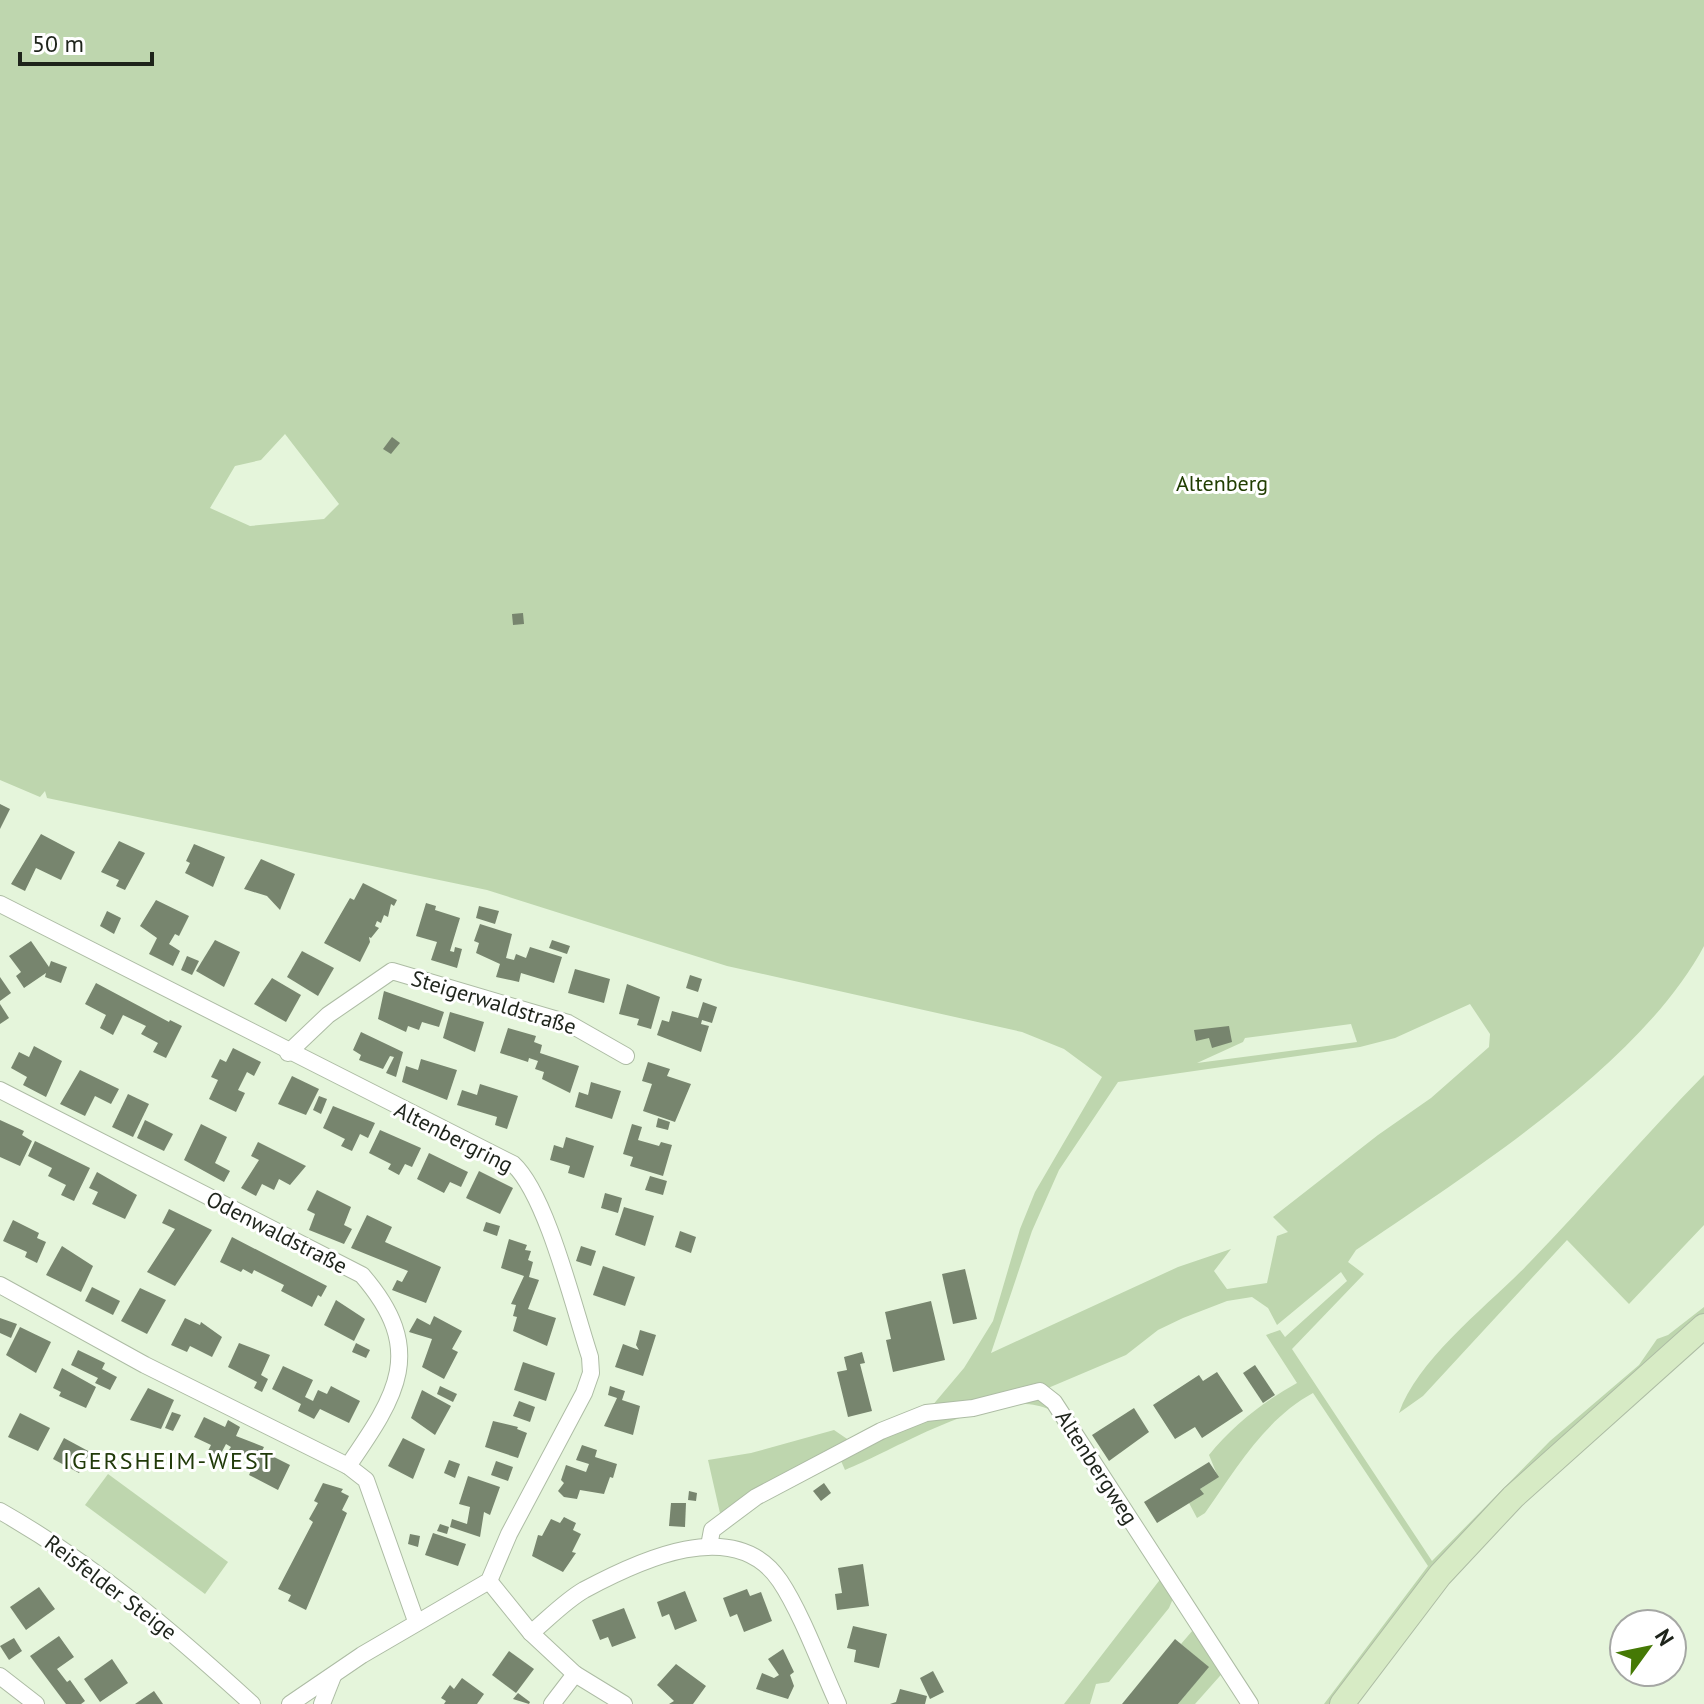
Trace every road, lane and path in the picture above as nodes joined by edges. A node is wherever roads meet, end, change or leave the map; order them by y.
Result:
1 (3, 912) edge
2 (288, 1053) junction
3 (626, 1056) dead end
4 (0, 1090) edge
5 (0, 1285) edge
6 (1704, 1326) edge
7 (348, 1466) junction
8 (0, 1511) edge
9 (709, 1546) junction
10 (489, 1581) junction
11 (416, 1621) junction
12 (531, 1633) junction
13 (575, 1674) junction
14 (333, 1675) junction
15 (0, 1676) edge
16 (36, 1704) edge
17 (252, 1704) edge
18 (290, 1704) edge
19 (322, 1704) edge
20 (552, 1704) edge
21 (624, 1704) edge
22 (838, 1704) edge
23 (1250, 1704) edge
24 (1342, 1704) edge

1 - 2 street, Altenbergring
2 - 3 street, Steigerwaldstraße
2 - 10 street, Altenbergring
4 - 7 street, Odenwaldstraße
5 - 7 street
6 - 24 street
7 - 11 street
8 - 17 street, Reisfelder Steige
9 - 12 street
9 - 22 street
9 - 23 street, Altenbergweg
10 - 11 street
10 - 12 street
11 - 14 street
12 - 13 street
13 - 20 street
13 - 21 street
14 - 18 street
14 - 19 street
15 - 16 street

